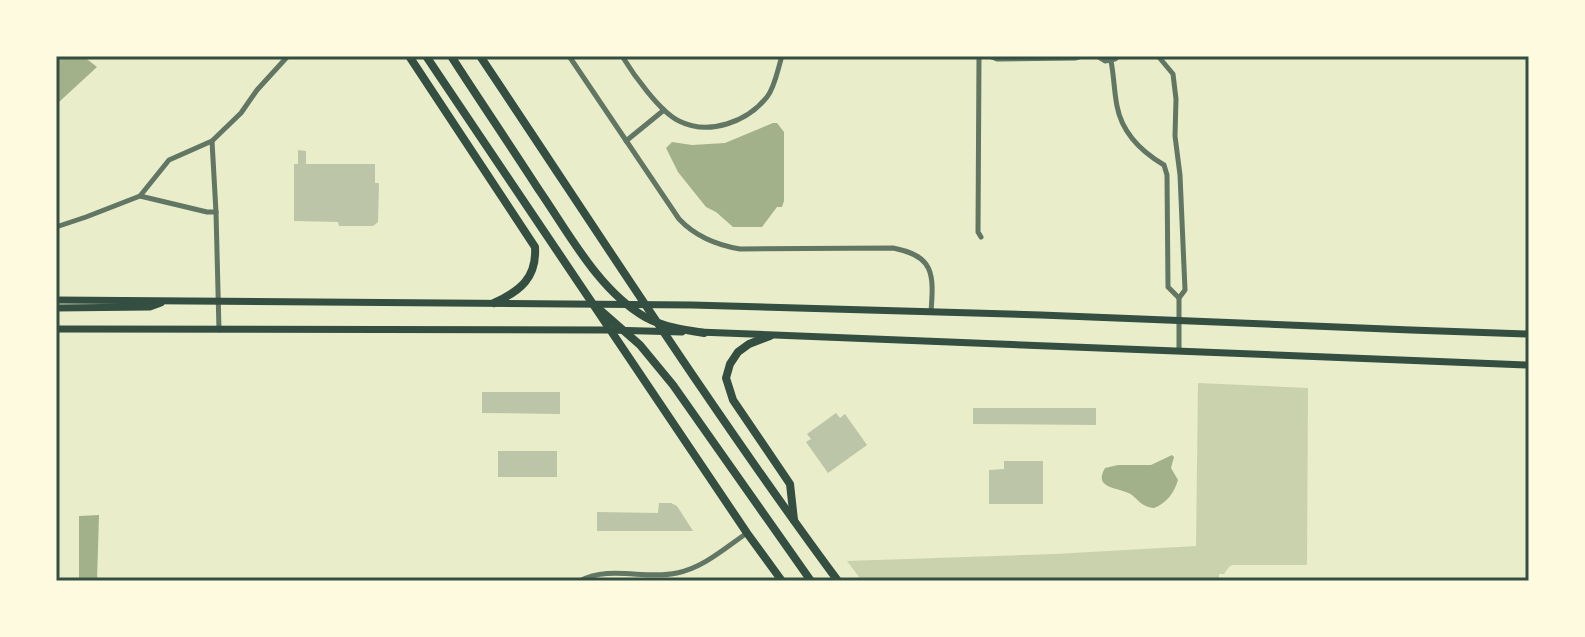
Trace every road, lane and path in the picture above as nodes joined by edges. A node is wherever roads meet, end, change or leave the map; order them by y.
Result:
1 (288, 56) edge
2 (409, 56) edge
3 (426, 56) edge
4 (451, 56) edge
5 (480, 56) edge
6 (569, 56) edge
7 (622, 56) edge
8 (782, 56) edge
9 (979, 56) edge
10 (989, 56) edge
11 (1082, 56) edge
12 (1097, 56) edge
13 (1119, 56) edge
14 (1158, 56) edge
15 (1027, 57) edge
16 (1111, 61) junction
17 (664, 110) junction
18 (212, 141) junction
19 (626, 141) junction
20 (140, 196) junction
21 (216, 212) junction
22 (56, 227) edge
23 (981, 237) dead end
24 (1179, 298) junction
25 (56, 300) edge
26 (166, 300) junction
27 (218, 300) junction
28 (494, 303) junction
29 (592, 304) junction
30 (628, 304) junction
31 (643, 304) junction
32 (56, 308) edge
33 (931, 312) junction
34 (1179, 321) junction
35 (656, 322) junction
36 (56, 329) edge
37 (219, 330) junction
38 (609, 330) junction
39 (624, 330) junction
40 (663, 331) junction
41 (704, 333) junction
42 (1529, 334) edge
43 (770, 336) junction
44 (1179, 352) junction
45 (1529, 365) edge
46 (794, 521) junction
47 (747, 533) junction
48 (580, 581) edge
49 (782, 581) edge
50 (811, 581) edge
51 (838, 581) edge

1 - 18 street
2 - 28 main road
3 - 29 main road
4 - 30 main road
5 - 31 main road
6 - 19 street
7 - 17 street
8 - 17 street
9 - 23 street
10 - 15 street
11 - 15 street
12 - 16 street
13 - 16 street
14 - 24 street
16 - 24 street
17 - 19 street
18 - 20 street
18 - 21 street
19 - 33 street
20 - 21 street
20 - 22 street
21 - 27 street
24 - 34 street
25 - 26 main road
26 - 27 main road
26 - 32 main road
27 - 28 main road
27 - 37 street
28 - 29 main road
29 - 30 main road
29 - 38 main road
29 - 39 main road
30 - 31 main road
30 - 35 main road
31 - 33 main road
31 - 35 main road
33 - 34 main road
34 - 42 main road
34 - 44 street
35 - 40 main road
35 - 41 main road
36 - 37 main road
37 - 38 main road
38 - 39 main road
38 - 47 main road
39 - 40 main road
39 - 50 main road
40 - 41 main road
40 - 46 main road
41 - 43 main road
43 - 44 main road
43 - 46 main road
44 - 45 main road
46 - 51 main road
47 - 48 street
47 - 49 main road

